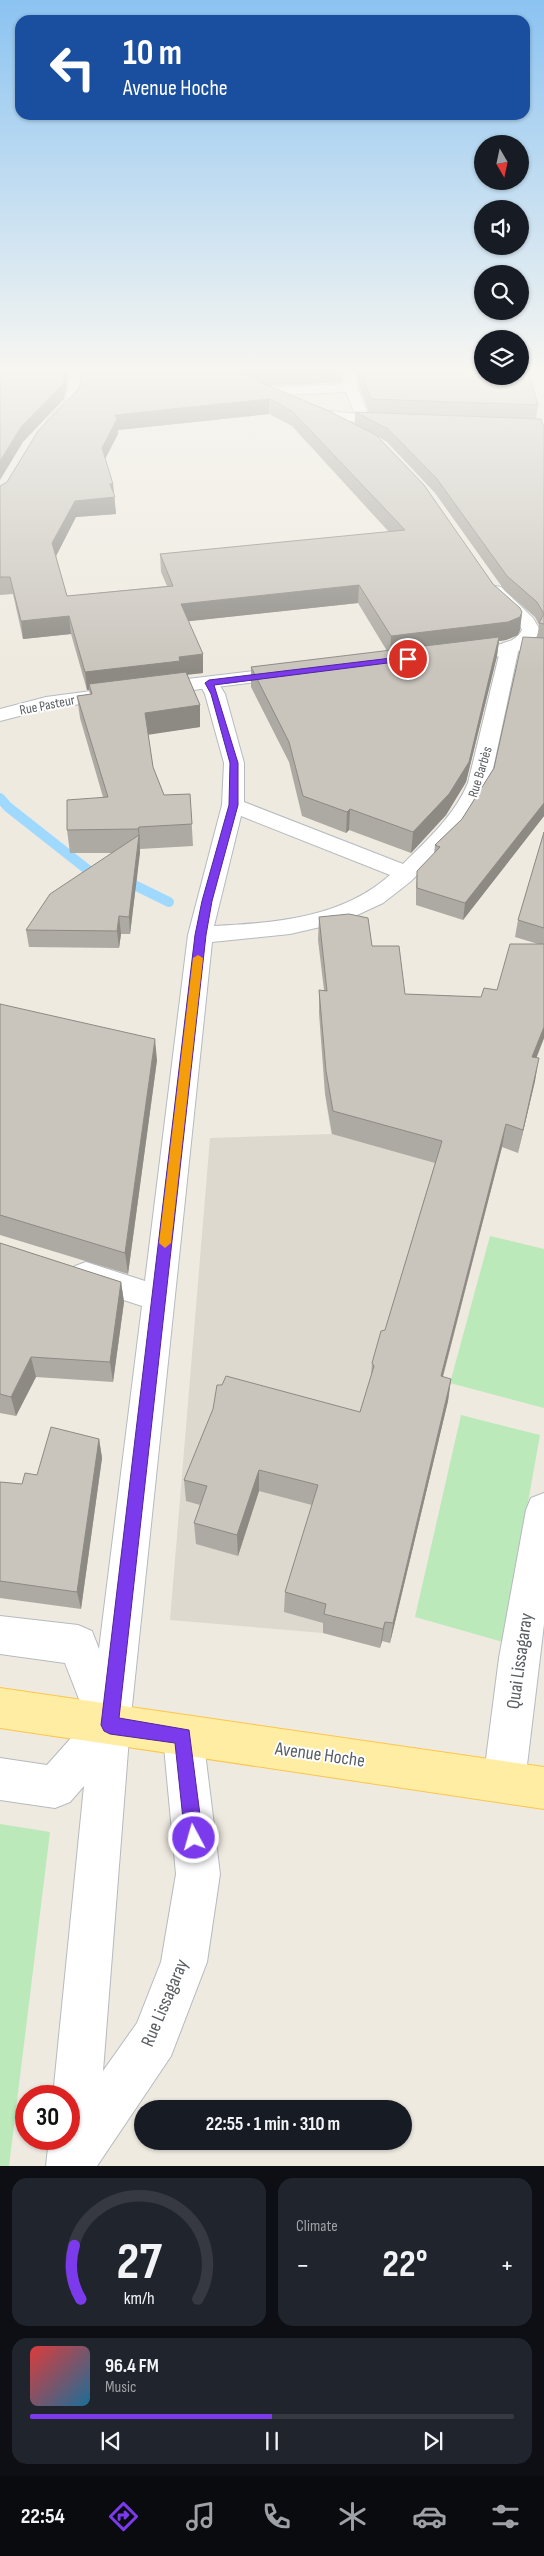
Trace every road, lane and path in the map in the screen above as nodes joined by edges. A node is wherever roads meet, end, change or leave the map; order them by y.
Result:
1 (487, 581) edge
2 (515, 646) junction
3 (544, 646) edge
4 (447, 654) edge
5 (303, 671) edge
6 (209, 683) junction
7 (46, 703) junction
8 (0, 706) edge
9 (0, 715) edge
10 (234, 805) junction
11 (405, 873) junction
12 (200, 935) junction
13 (56, 1266) edge
14 (159, 1298) junction
15 (544, 1510) edge
16 (0, 1635) edge
17 (0, 1708) edge
18 (110, 1725) junction
19 (183, 1736) junction
20 (0, 1779) edge
21 (526, 1785) edge
22 (71, 2163) edge

1 - 2 street, Rue Barbès
2 - 3 street
2 - 4 street
2 - 11 street, Rue Barbès
5 - 6 street, Rue Pasteur
6 - 7 street, Rue Pasteur
6 - 10 street, Rue Lissagaray
7 - 8 street
7 - 9 street, Rue Pasteur
10 - 11 street
10 - 12 street, Rue Lissagaray
11 - 12 street, Rue Barbès
12 - 14 street, Rue Lissagaray
13 - 14 street
14 - 18 street, Rue Lissagaray
15 - 21 street, Quai Lissagaray
16 - 18 street
17 - 18 main road, Avenue Hoche
18 - 19 main road, Avenue Hoche
18 - 20 street
18 - 22 street, Rue Lissagaray
19 - 21 main road, Avenue Hoche
19 - 22 street, Rue Lissagaray

